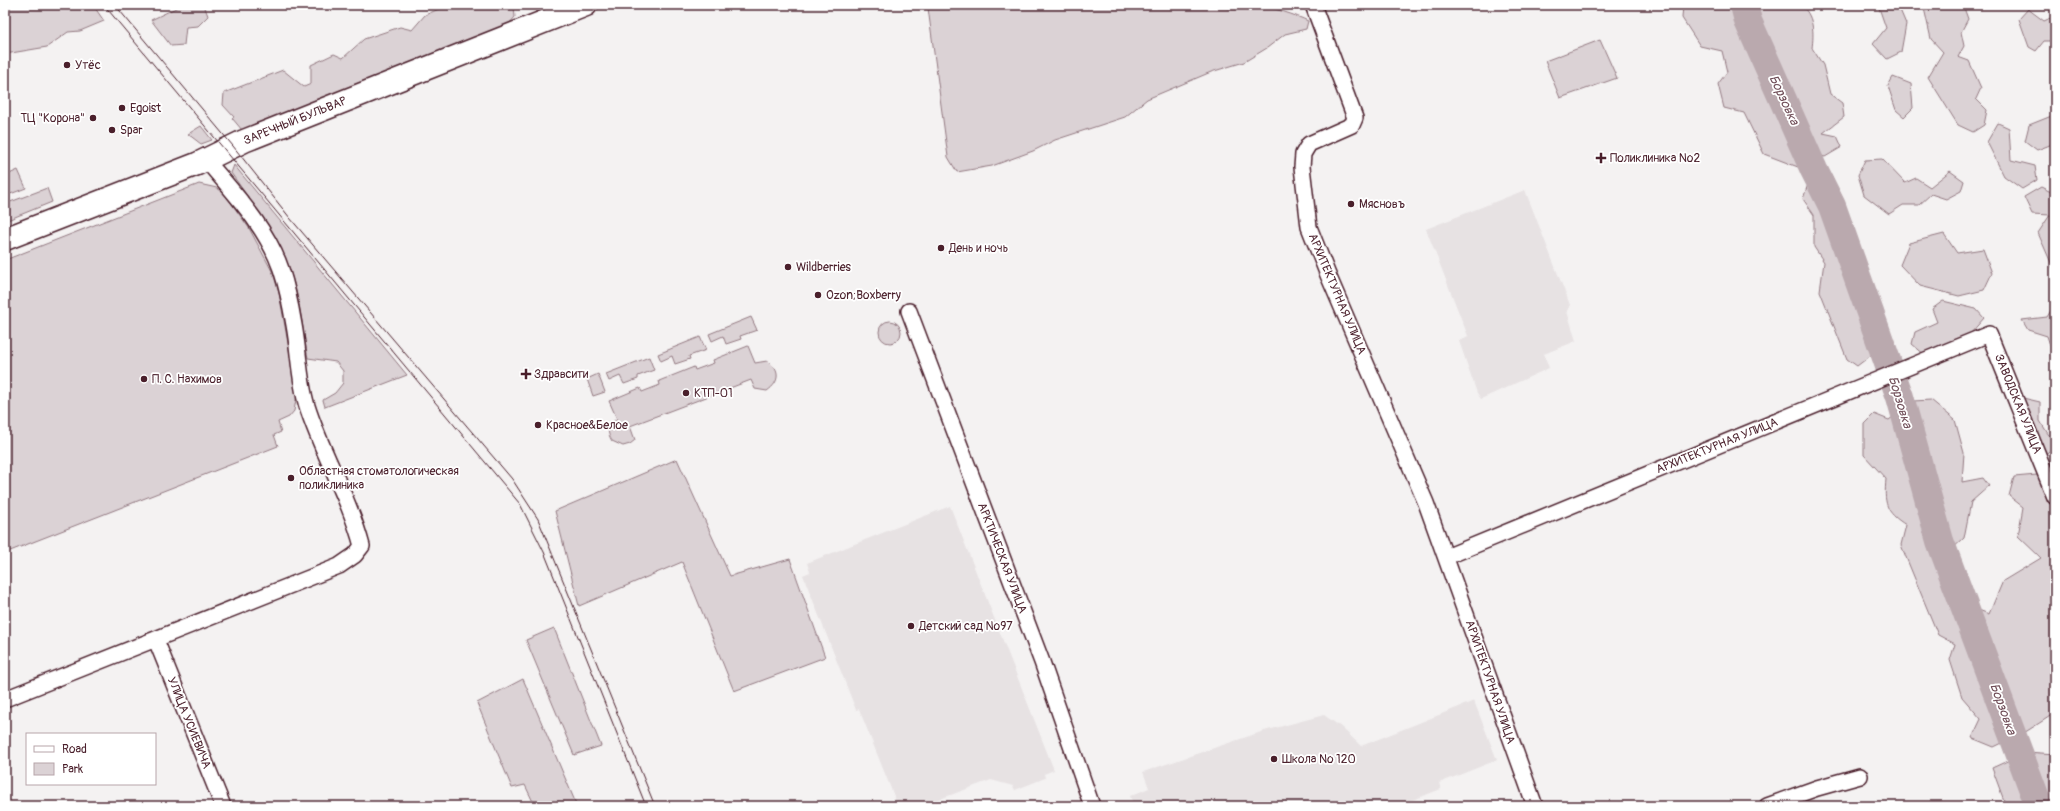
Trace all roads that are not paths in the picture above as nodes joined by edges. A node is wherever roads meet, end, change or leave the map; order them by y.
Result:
1 (586, 5) edge
2 (1313, 5) edge
3 (206, 160) junction
4 (5, 240) edge
5 (909, 311) dead end
6 (1989, 334) joint
7 (2055, 497) edge
8 (1446, 557) junction
9 (156, 640) junction
10 (5, 699) edge
11 (1860, 776) dead end
12 (223, 806) edge
13 (1092, 806) edge
14 (1535, 806) edge
15 (1767, 806) edge

1 - 3 street, ЗАРЕЧНЫЙ БУЛЬВАР
2 - 8 street, АРХИТЕКТУРНАЯ УЛИЦА
3 - 4 street, ЗАРЕЧНЫЙ БУЛЬВАР
3 - 9 street
5 - 13 street, АРКТИЧЕСКАЯ УЛИЦА
6 - 7 street, ЗАВОДСКАЯ УЛИЦА
6 - 8 street, АРХИТЕКТУРНАЯ УЛИЦА
8 - 14 street, АРХИТЕКТУРНАЯ УЛИЦА
9 - 10 street
9 - 12 street, УЛИЦА УСИЕВИЧА
11 - 15 street

